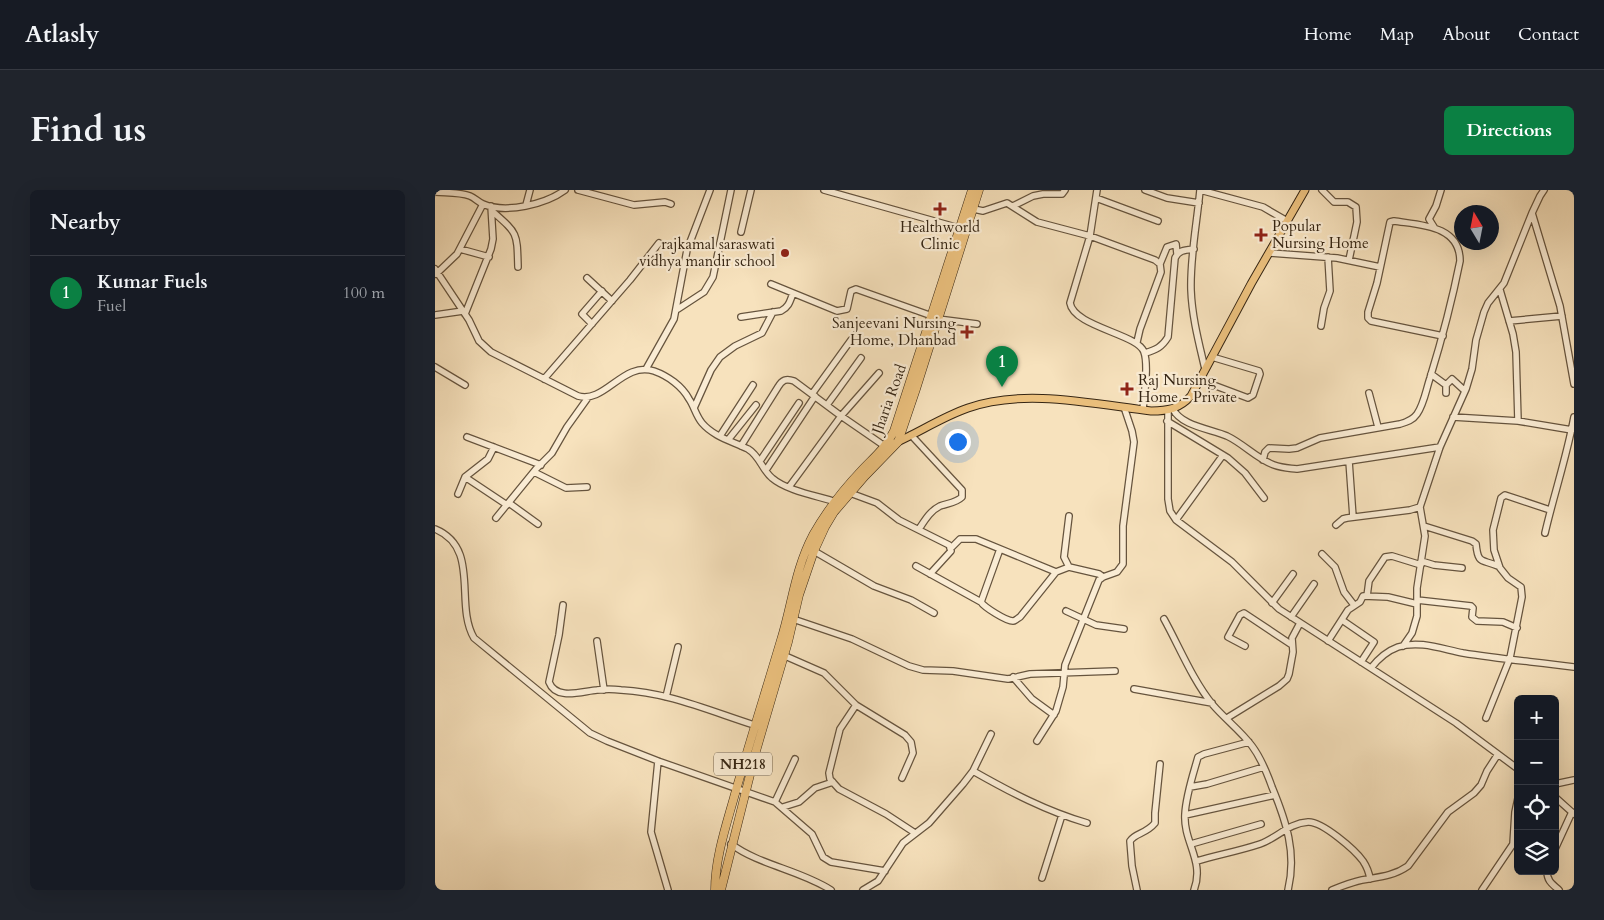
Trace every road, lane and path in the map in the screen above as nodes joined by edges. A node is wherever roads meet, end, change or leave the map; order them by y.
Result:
1 (530, 190) edge
2 (565, 190) edge
3 (578, 190) edge
4 (710, 190) edge
5 (731, 190) edge
6 (751, 190) edge
7 (824, 190) edge
8 (972, 190) edge
9 (979, 190) edge
10 (1065, 190) edge
11 (1097, 190) edge
12 (1145, 190) edge
13 (1200, 190) edge
14 (1305, 190) edge
15 (1322, 190) edge
16 (1441, 190) edge
17 (1544, 190) edge
18 (435, 192) edge
19 (1096, 198) junction
20 (1199, 203) junction
21 (483, 204) junction
22 (671, 204) dead end
23 (525, 205) junction
24 (1013, 206) junction
25 (491, 208) junction
26 (969, 208) junction
27 (1532, 213) junction
28 (1158, 221) dead end
29 (1287, 221) junction
30 (1434, 227) junction
31 (959, 228) junction
32 (741, 232) dead end
33 (1090, 236) junction
34 (659, 243) dead end
35 (460, 249) junction
36 (1194, 249) junction
37 (1269, 253) junction
38 (1177, 254) junction
39 (489, 257) junction
40 (1328, 258) junction
41 (1349, 260) junction
42 (1159, 264) junction
43 (518, 267) dead end
44 (1380, 267) junction
45 (436, 272) edge
46 (587, 278) dead end
47 (771, 284) dead end
48 (1499, 290) junction
49 (602, 292) junction
50 (793, 293) junction
51 (612, 301) junction
52 (677, 309) junction
53 (773, 312) junction
54 (464, 313) junction
55 (435, 315) edge
56 (1562, 316) junction
57 (741, 317) dead end
58 (935, 318) junction
59 (1509, 321) junction
60 (592, 324) junction
61 (977, 324) dead end
62 (1321, 326) dead end
63 (1443, 336) junction
64 (851, 340) dead end
65 (1137, 342) junction
66 (1145, 353) junction
67 (1212, 357) junction
68 (861, 358) dead end
69 (435, 367) edge
70 (1205, 369) junction
71 (646, 370) junction
72 (879, 373) dead end
73 (1431, 374) junction
74 (544, 379) junction
75 (1199, 380) junction
76 (1574, 384) edge
77 (465, 385) dead end
78 (753, 385) dead end
79 (1446, 385) junction
80 (1465, 391) junction
81 (1369, 393) dead end
82 (1446, 393) dead end
83 (813, 395) junction
84 (587, 399) junction
85 (799, 403) dead end
86 (756, 405) dead end
87 (827, 405) junction
88 (694, 408) junction
89 (1124, 408) junction
90 (1143, 410) junction
91 (1170, 410) junction
92 (841, 416) junction
93 (1453, 417) junction
94 (1574, 417) edge
95 (1167, 421) junction
96 (1518, 421) junction
97 (1378, 427) junction
98 (1572, 430) junction
99 (911, 435) junction
100 (720, 436) junction
101 (467, 437) dead end
102 (728, 440) junction
103 (898, 442) junction
104 (741, 446) junction
105 (1441, 446) junction
106 (494, 447) junction
107 (886, 447) junction
108 (1223, 455) junction
109 (1263, 460) junction
110 (760, 461) junction
111 (1349, 461) junction
112 (541, 464) junction
113 (766, 470) junction
114 (534, 472) junction
115 (465, 477) junction
116 (587, 487) dead end
117 (789, 487) junction
118 (458, 494) dead end
119 (849, 494) junction
120 (1264, 498) dead end
121 (837, 503) junction
122 (508, 504) junction
123 (1420, 507) junction
124 (1550, 510) junction
125 (1069, 516) dead end
126 (1353, 517) junction
127 (496, 518) dead end
128 (1177, 520) junction
129 (538, 524) dead end
130 (1336, 525) dead end
131 (1424, 526) junction
132 (435, 529) edge
133 (919, 529) junction
134 (1545, 533) dead end
135 (951, 548) junction
136 (1000, 549) junction
137 (814, 551) junction
138 (1322, 554) dead end
139 (1421, 563) junction
140 (916, 566) dead end
141 (1499, 566) junction
142 (1069, 567) junction
143 (1462, 568) dead end
144 (1056, 572) junction
145 (930, 574) junction
146 (1293, 574) dead end
147 (1103, 577) junction
148 (1314, 584) dead end
149 (1367, 596) junction
150 (981, 602) junction
151 (1417, 602) junction
152 (1272, 603) junction
153 (563, 604) dead end
154 (1354, 605) junction
155 (1066, 611) dead end
156 (934, 613) dead end
157 (1291, 617) junction
158 (793, 619) junction
159 (1082, 619) junction
160 (1164, 619) dead end
161 (1342, 620) junction
162 (1300, 623) junction
163 (788, 626) junction
164 (1517, 628) junction
165 (1124, 629) dead end
166 (597, 641) dead end
167 (784, 641) junction
168 (1328, 641) junction
169 (1292, 645) junction
170 (1245, 646) dead end
171 (1403, 646) junction
172 (678, 648) dead end
173 (1371, 648) junction
174 (783, 655) junction
175 (1382, 656) junction
176 (1510, 658) junction
177 (1361, 662) junction
178 (1574, 667) edge
179 (1371, 668) junction
180 (1115, 670) dead end
181 (1064, 671) junction
182 (1013, 677) junction
183 (1134, 689) dead end
184 (604, 690) junction
185 (666, 697) junction
186 (1212, 703) junction
187 (856, 705) junction
188 (1054, 715) junction
189 (1227, 718) junction
190 (1486, 718) dead end
191 (754, 725) junction
192 (991, 734) dead end
193 (1037, 741) dead end
194 (1249, 742) junction
195 (1498, 754) junction
196 (795, 759) dead end
197 (658, 761) junction
198 (1161, 764) dead end
199 (1514, 766) edge
200 (1264, 767) junction
201 (973, 771) junction
202 (902, 778) dead end
203 (1574, 780) edge
204 (833, 782) junction
205 (1559, 783) edge
206 (1190, 787) junction
207 (737, 788) junction
208 (745, 791) junction
209 (1275, 795) junction
210 (1559, 801) edge
211 (775, 802) junction
212 (783, 807) junction
213 (1573, 813) edge
214 (1062, 815) junction
215 (1185, 815) junction
216 (1087, 823) dead end
217 (1261, 824) dead end
218 (1287, 827) junction
219 (1515, 830) edge
220 (915, 833) junction
221 (1559, 833) edge
222 (731, 844) junction
223 (1191, 844) junction
224 (1197, 861) junction
225 (885, 871) junction
226 (1548, 875) edge
227 (1042, 878) dead end
228 (1370, 878) junction
229 (668, 890) edge
230 (715, 890) edge
231 (721, 890) edge
232 (831, 890) edge
233 (863, 890) edge
234 (1137, 890) edge
235 (1194, 890) edge
236 (1288, 890) edge
237 (1332, 890) edge
238 (1482, 890) edge
239 (1559, 890) edge

1 - 23 street
2 - 23 street
3 - 22 street
4 - 52 street
5 - 52 street
6 - 32 street
7 - 31 street
8 - 26 highway, Jharia Road / NH218
9 - 26 highway, Jharia Road / NH218
10 - 24 street
11 - 19 street
12 - 20 street
13 - 20 street
13 - 29 street
14 - 29 main road
15 - 41 street
16 - 30 street
17 - 27 street
18 - 21 street
19 - 28 street
19 - 33 street
20 - 36 street
21 - 25 street
21 - 35 street
23 - 25 street
24 - 26 street
24 - 33 street
25 - 39 street
25 - 43 street
26 - 31 highway, Jharia Road / NH218
26 - 58 highway, Jharia Road / NH218
27 - 48 street
27 - 56 street
29 - 37 main road
30 - 44 street
30 - 63 street
31 - 58 highway, Jharia Road / NH218
33 - 42 street
33 - 65 street
34 - 51 street
35 - 39 street
35 - 45 street
36 - 38 street
36 - 70 street
37 - 40 street
37 - 67 main road
38 - 42 street
38 - 66 street
39 - 54 street
40 - 41 street
40 - 62 street
41 - 44 street
42 - 65 street
44 - 63 street
45 - 54 street
46 - 49 street
47 - 50 street
48 - 59 street
48 - 80 street
49 - 51 street
49 - 60 street
50 - 53 street
50 - 58 street
51 - 60 street
52 - 71 street
53 - 57 street
53 - 88 street
54 - 55 street
54 - 74 street
56 - 59 street
56 - 76 street
58 - 61 street
58 - 103 highway, Jharia Road / NH218
58 - 107 highway, Jharia Road / NH218
59 - 96 street
60 - 74 street
63 - 73 street
64 - 83 street
65 - 66 street
66 - 90 street
67 - 70 main road
67 - 75 street
68 - 87 street
69 - 77 street
70 - 75 main road
71 - 84 street
71 - 88 street
72 - 92 street
73 - 79 street
73 - 97 street
74 - 84 street
75 - 91 main road
78 - 100 street
79 - 80 street
79 - 82 street
80 - 93 street
81 - 97 street
83 - 87 street
83 - 104 street
83 - 113 street
84 - 112 street
85 - 110 street
86 - 102 street
87 - 92 street
88 - 100 street
89 - 90 main road
89 - 99 main road
89 - 147 street
90 - 91 main road
91 - 95 street
91 - 109 street
92 - 107 street
92 - 117 street
93 - 96 street
93 - 105 street
94 - 98 street
95 - 108 street
95 - 128 street
96 - 98 street
97 - 109 street
98 - 124 street
99 - 103 main road
99 - 133 street
100 - 102 street
101 - 106 street
102 - 104 street
103 - 107 main road
103 - 119 highway, NH218
104 - 110 street
105 - 111 street
105 - 123 street
106 - 112 street
106 - 115 street
107 - 121 highway, NH218
108 - 120 street
108 - 128 street
109 - 111 street
110 - 113 street
111 - 126 street
112 - 114 street
113 - 117 street
114 - 116 street
114 - 122 street
115 - 118 street
115 - 122 street
117 - 121 street
119 - 121 highway, NH218
119 - 133 street
121 - 137 highway, NH218
121 - 163 highway, NH218
122 - 127 street
122 - 129 street
123 - 126 street
123 - 131 street
124 - 134 street
124 - 141 street
125 - 142 street
126 - 130 street
128 - 152 street
131 - 139 street
131 - 141 street
132 - 197 street
133 - 135 street
135 - 136 street
135 - 145 street
136 - 144 street
136 - 150 street
137 - 156 street
137 - 158 highway, NH218
138 - 154 street
139 - 143 street
139 - 149 street
139 - 151 street
140 - 145 street
141 - 164 street
142 - 144 street
142 - 147 street
144 - 150 street
145 - 150 street
146 - 152 street
147 - 159 street
148 - 157 street
149 - 151 street
149 - 154 street
151 - 164 street
151 - 171 street
152 - 157 street
153 - 184 street
154 - 161 street
155 - 159 street
157 - 162 street
158 - 163 highway, NH218
158 - 182 street
159 - 165 street
159 - 181 street
160 - 186 street
161 - 168 street
161 - 173 street
162 - 168 street
162 - 169 street
163 - 167 highway, NH218
164 - 176 street
166 - 184 street
167 - 174 highway, NH218
167 - 191 highway, NH218
168 - 177 street
169 - 170 street
169 - 189 street
171 - 175 street
171 - 176 street
172 - 185 street
173 - 175 street
173 - 177 street
174 - 187 street
174 - 208 highway, NH218
175 - 179 street
176 - 178 street
176 - 190 street
177 - 179 street
179 - 195 street
180 - 181 street
181 - 182 street
181 - 188 street
182 - 188 street
183 - 186 street
184 - 185 street
185 - 191 street
186 - 189 street
187 - 202 street
187 - 204 street
188 - 193 street
189 - 194 street
191 - 207 highway, NH218
192 - 201 street
194 - 200 street
194 - 206 street
195 - 199 street
195 - 228 street
196 - 211 street
197 - 207 street
197 - 229 street
198 - 234 street
200 - 206 street
200 - 209 street
201 - 214 street
201 - 220 street
203 - 205 street
204 - 212 street
204 - 220 street
206 - 215 street
207 - 208 street
207 - 230 highway, NH218
208 - 211 street
208 - 222 highway, NH218
209 - 215 street
209 - 218 street
210 - 213 street
211 - 212 street
212 - 225 street
213 - 221 street
214 - 216 street
214 - 227 street
215 - 223 street
217 - 223 street
218 - 224 street
218 - 228 street
218 - 236 street
219 - 238 street
220 - 225 street
222 - 231 highway, NH218
222 - 232 street
223 - 224 street
224 - 235 street
225 - 233 street
226 - 239 street
228 - 237 street

